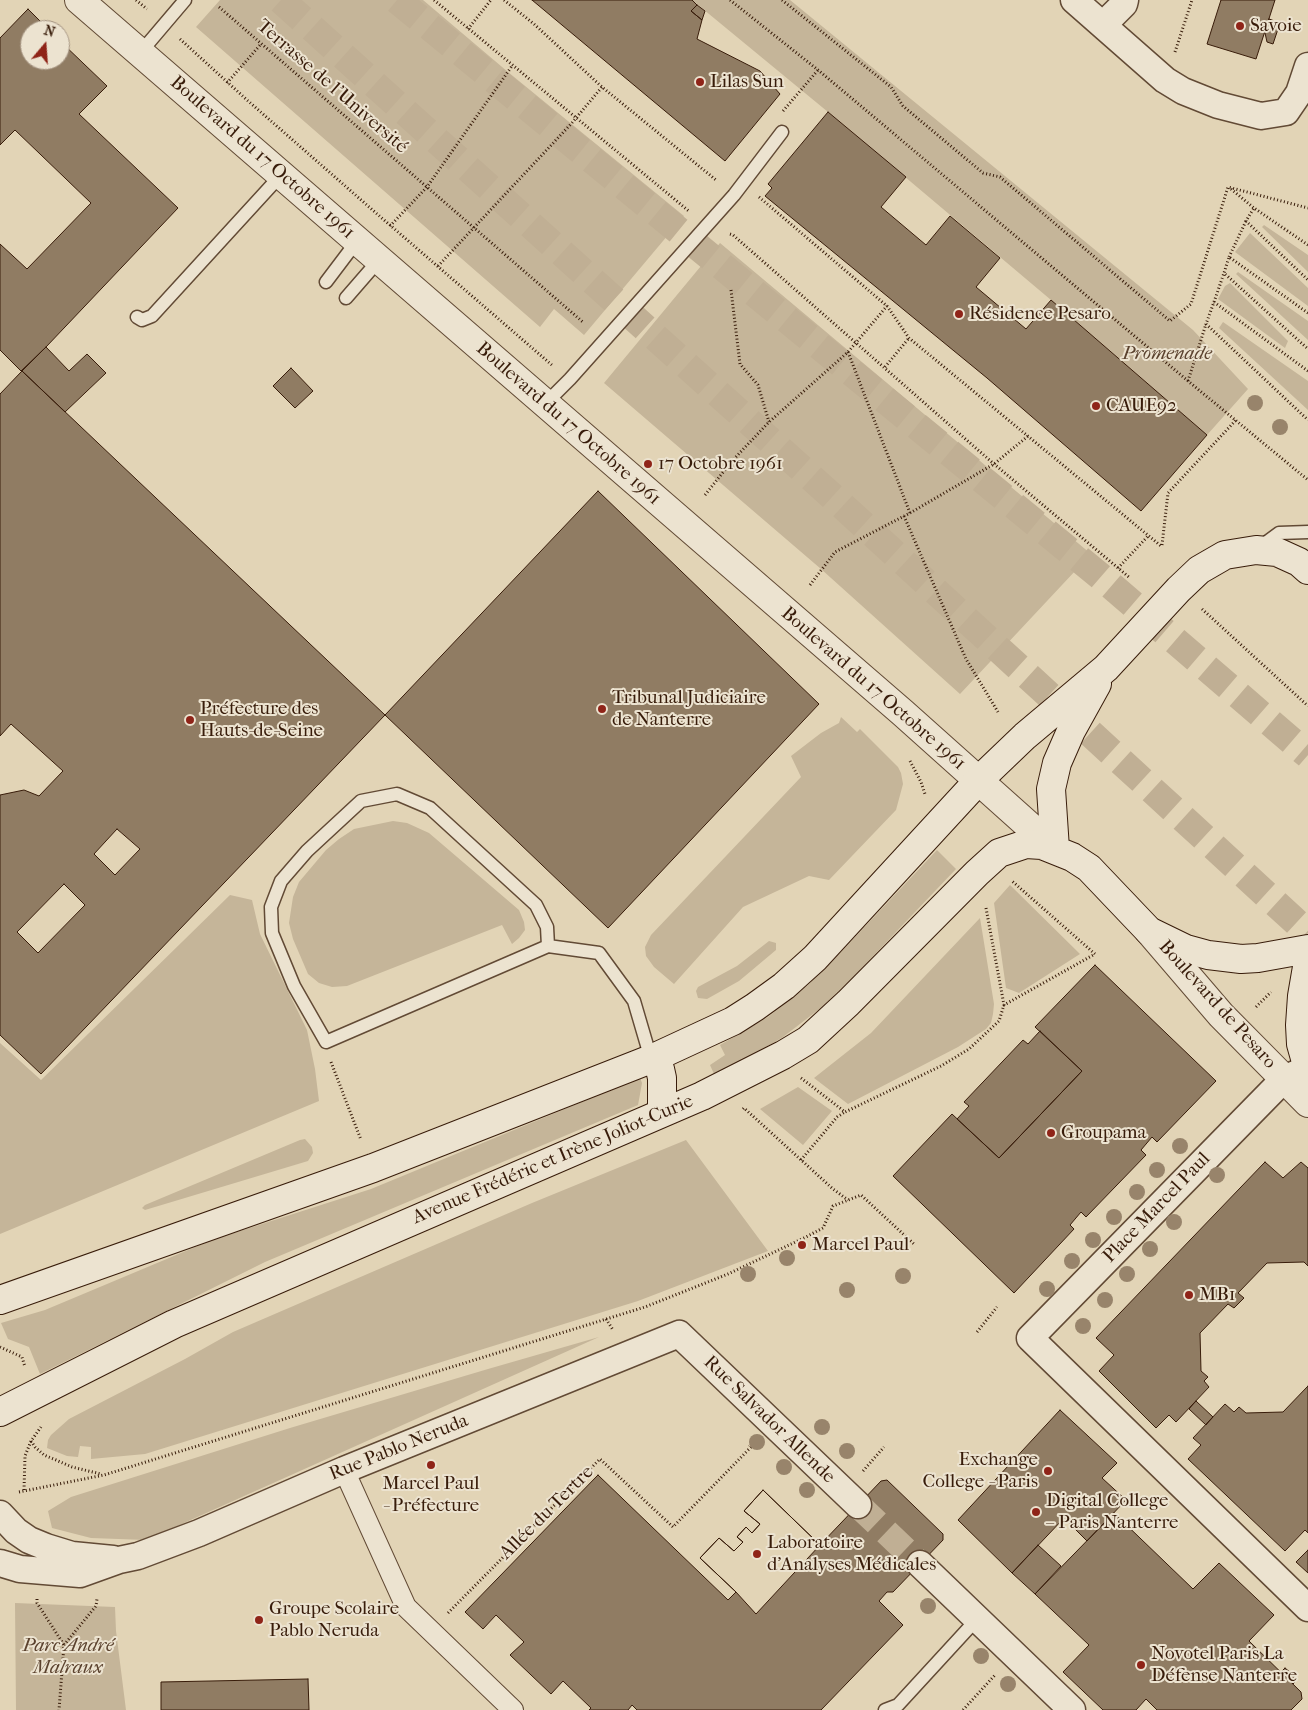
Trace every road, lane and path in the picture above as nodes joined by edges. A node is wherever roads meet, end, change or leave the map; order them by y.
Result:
1 (79, 0) edge
2 (136, 0) edge
3 (185, 0) edge
4 (434, 0) edge
5 (491, 0) edge
6 (504, 0) edge
7 (730, 0) edge
8 (782, 0) edge
9 (1074, 0) edge
10 (1125, 0) edge
11 (1192, 0) edge
12 (220, 6) dead end
13 (164, 24) junction
14 (1103, 25) junction
15 (468, 28) junction
16 (261, 44) junction
17 (140, 53) junction
18 (512, 66) junction
19 (1308, 66) edge
20 (818, 70) junction
21 (1166, 80) junction
22 (227, 83) junction
23 (602, 87) junction
24 (783, 111) dead end
25 (576, 118) junction
26 (782, 132) dead end
27 (281, 175) junction
28 (427, 187) junction
29 (1228, 187) junction
30 (734, 195) junction
31 (1254, 208) junction
32 (1308, 208) edge
33 (1246, 221) junction
34 (390, 226) junction
35 (707, 226) junction
36 (472, 227) junction
37 (357, 241) junction
38 (1308, 246) edge
39 (1229, 257) junction
40 (379, 260) junction
41 (438, 266) junction
42 (1224, 272) junction
43 (1308, 280) edge
44 (326, 282) dead end
45 (731, 290) dead end
46 (346, 298) dead end
47 (1214, 302) junction
48 (886, 306) junction
49 (1308, 312) edge
50 (137, 317) dead end
51 (584, 323) dead end
52 (1206, 324) junction
53 (909, 338) junction
54 (856, 343) junction
55 (1308, 349) edge
56 (848, 352) junction
57 (554, 367) dead end
58 (885, 367) junction
59 (1308, 371) edge
60 (1188, 381) junction
61 (545, 404) junction
62 (1236, 420) junction
63 (1308, 420) edge
64 (769, 422) junction
65 (1028, 436) junction
66 (994, 464) junction
67 (1308, 480) edge
68 (705, 495) dead end
69 (910, 513) junction
70 (904, 516) junction
71 (1308, 532) edge
72 (1149, 535) junction
73 (1256, 550) junction
74 (1118, 568) junction
75 (1308, 570) edge
76 (1130, 578) dead end
77 (810, 585) dead end
78 (1197, 604) dead end
79 (1106, 668) junction
80 (1308, 706) edge
81 (998, 712) dead end
82 (905, 756) dead end
83 (978, 781) junction
84 (926, 799) dead end
85 (1055, 849) junction
86 (1009, 878) dead end
87 (985, 902) dead end
88 (1149, 931) junction
89 (548, 946) junction
90 (1308, 949) edge
91 (1308, 961) edge
92 (1273, 991) dead end
93 (1004, 1005) junction
94 (1255, 1007) dead end
95 (651, 1059) junction
96 (1300, 1072) edge
97 (336, 1077) dead end
98 (801, 1078) dead end
99 (1308, 1103) edge
100 (738, 1112) dead end
101 (845, 1112) junction
102 (662, 1113) junction
103 (801, 1160) junction
104 (372, 1168) junction
105 (848, 1200) junction
106 (914, 1244) dead end
107 (0, 1300) edge
108 (998, 1307) dead end
109 (977, 1332) dead end
110 (679, 1334) joint
111 (0, 1348) edge
112 (26, 1371) dead end
113 (0, 1412) edge
114 (745, 1440) dead end
115 (31, 1441) dead end
116 (344, 1470) junction
117 (104, 1475) junction
118 (6, 1504) edge
119 (858, 1505) tunnel mouth
120 (119, 1560) junction
121 (0, 1563) edge
122 (920, 1564) tunnel mouth
123 (41, 1571) junction
124 (96, 1606) dead end
125 (1308, 1608) edge
126 (977, 1618) junction
127 (431, 1631) junction
128 (64, 1645) junction
129 (1014, 1654) junction
130 (59, 1710) edge
131 (513, 1710) edge
132 (885, 1710) edge
133 (963, 1710) edge
134 (1072, 1710) edge

1 - 17 main road, Boulevard du 17 Octobre 1961
2 - 13 path
3 - 13 lane
4 - 15 path
5 - 15 path
6 - 23 path
7 - 20 path
8 - 29 path
9 - 14 street
10 - 14 street
11 - 21 path
12 - 16 path, Terrasse de l'Université
13 - 17 lane
13 - 22 path
14 - 21 street
15 - 18 path
16 - 22 path
16 - 28 path, Terrasse de l'Université
17 - 27 main road, Boulevard du 17 Octobre 1961
18 - 25 path
18 - 28 path
19 - 21 street
20 - 24 path
20 - 60 path
22 - 34 path
23 - 25 path
23 - 30 path
25 - 35 path
25 - 36 path
26 - 30 lane
27 - 37 main road, Boulevard du 17 Octobre 1961
27 - 50 lane
28 - 34 path
28 - 36 path, Terrasse de l'Université
29 - 31 path
29 - 32 path
30 - 35 lane
30 - 48 path
31 - 33 path
31 - 38 path
33 - 39 path
33 - 43 path
34 - 41 path
35 - 54 path
35 - 61 lane
36 - 41 path
36 - 51 path, Terrasse de l'Université
37 - 40 main road, Boulevard du 17 Octobre 1961
37 - 44 lane
39 - 42 path
39 - 49 path
40 - 46 lane
40 - 61 main road, Boulevard du 17 Octobre 1961
41 - 57 path
42 - 47 path
42 - 55 path
45 - 64 path
47 - 52 path
47 - 59 path
48 - 53 path
48 - 54 path
52 - 60 path
52 - 63 path
53 - 58 path
53 - 65 path
54 - 56 path
54 - 58 path
56 - 64 path
56 - 69 path
58 - 66 path
60 - 62 path
61 - 83 main road, Boulevard du 17 Octobre 1961
62 - 67 path
62 - 72 path
64 - 68 path
65 - 66 path
65 - 72 path
66 - 69 path
66 - 74 path
69 - 70 path
70 - 77 path
70 - 81 path
71 - 73 lane
72 - 74 path
73 - 75 main road
73 - 79 main road
74 - 76 path
78 - 80 path
79 - 83 main road
79 - 85 main road
82 - 84 path
83 - 85 main road, Boulevard du 17 Octobre 1961
83 - 95 main road
85 - 88 main road, Boulevard de Pesaro
85 - 102 main road, Avenue Frédéric et Irène Joliot-Curie
86 - 93 path
87 - 93 path
88 - 90 main road
88 - 96 main road, Boulevard de Pesaro
89 - 89 lane
89 - 95 lane
91 - 96 main road
92 - 94 path
93 - 101 path
95 - 102 main road
95 - 104 main road
96 - 99 main road, Boulevard de Pesaro
96 - 125 street, Place Marcel Paul
97 - 104 path
98 - 101 path
100 - 103 path
101 - 103 path
102 - 113 main road, Avenue Frédéric et Irène Joliot-Curie
103 - 105 path
104 - 107 main road
105 - 106 path
105 - 117 path
108 - 109 path
110 - 116 street, Rue Pablo Neruda
110 - 119 street, Rue Salvador Allende
111 - 112 path
114 - 127 path, Allée du Tertre
115 - 117 path
116 - 120 street, Rue Pablo Neruda
116 - 127 street
117 - 118 path
118 - 120 street, Rue Pablo Neruda
120 - 123 street, Rue Pablo Neruda
121 - 123 street, Rue Pablo Neruda
122 - 126 street
123 - 128 path
124 - 128 path
126 - 129 street
126 - 132 lane
127 - 131 street
128 - 130 path
129 - 133 path
129 - 134 street

